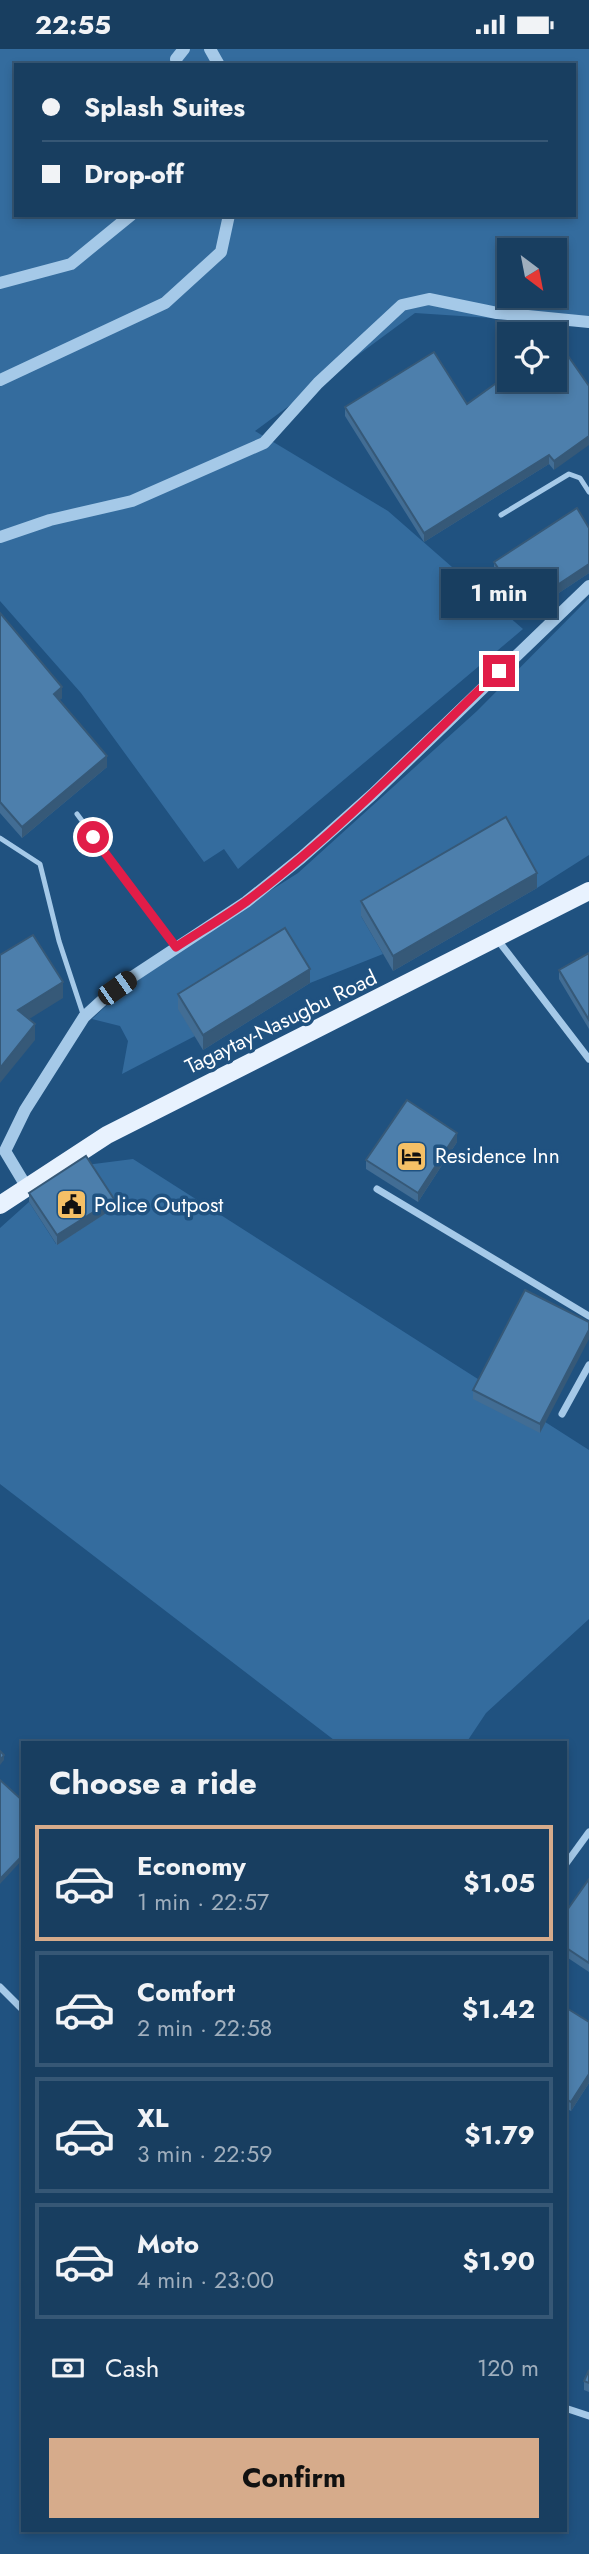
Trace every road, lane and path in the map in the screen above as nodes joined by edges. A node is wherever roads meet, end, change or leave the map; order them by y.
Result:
1 (129, 217) edge
2 (229, 217) edge
3 (0, 283) edge
4 (589, 322) edge
5 (0, 380) edge
6 (589, 492) edge
7 (501, 515) dead end
8 (0, 537) edge
9 (589, 586) edge
10 (77, 814) dead end
11 (0, 838) edge
12 (589, 891) edge
13 (498, 939) junction
14 (176, 947) junction
15 (84, 1017) junction
16 (589, 1059) edge
17 (26, 1186) junction
18 (376, 1189) dead end
19 (0, 1205) edge
20 (589, 1316) edge
21 (589, 1364) edge
22 (562, 1413) dead end
23 (589, 1832) edge
24 (567, 1862) edge
25 (0, 1987) edge
26 (21, 2008) edge
27 (567, 2409) edge
28 (589, 2416) edge

1 - 3 street
2 - 5 street
4 - 8 street
6 - 7 lane
9 - 14 street
10 - 14 lane
11 - 15 lane
12 - 13 main road, Tagaytay-Nasugbu Road
13 - 16 street
13 - 17 main road, Tagaytay-Nasugbu Road
14 - 15 street
15 - 17 street
17 - 19 main road, Tagaytay-Nasugbu Road
18 - 20 street
21 - 22 street
23 - 24 street
25 - 26 street
27 - 28 street

